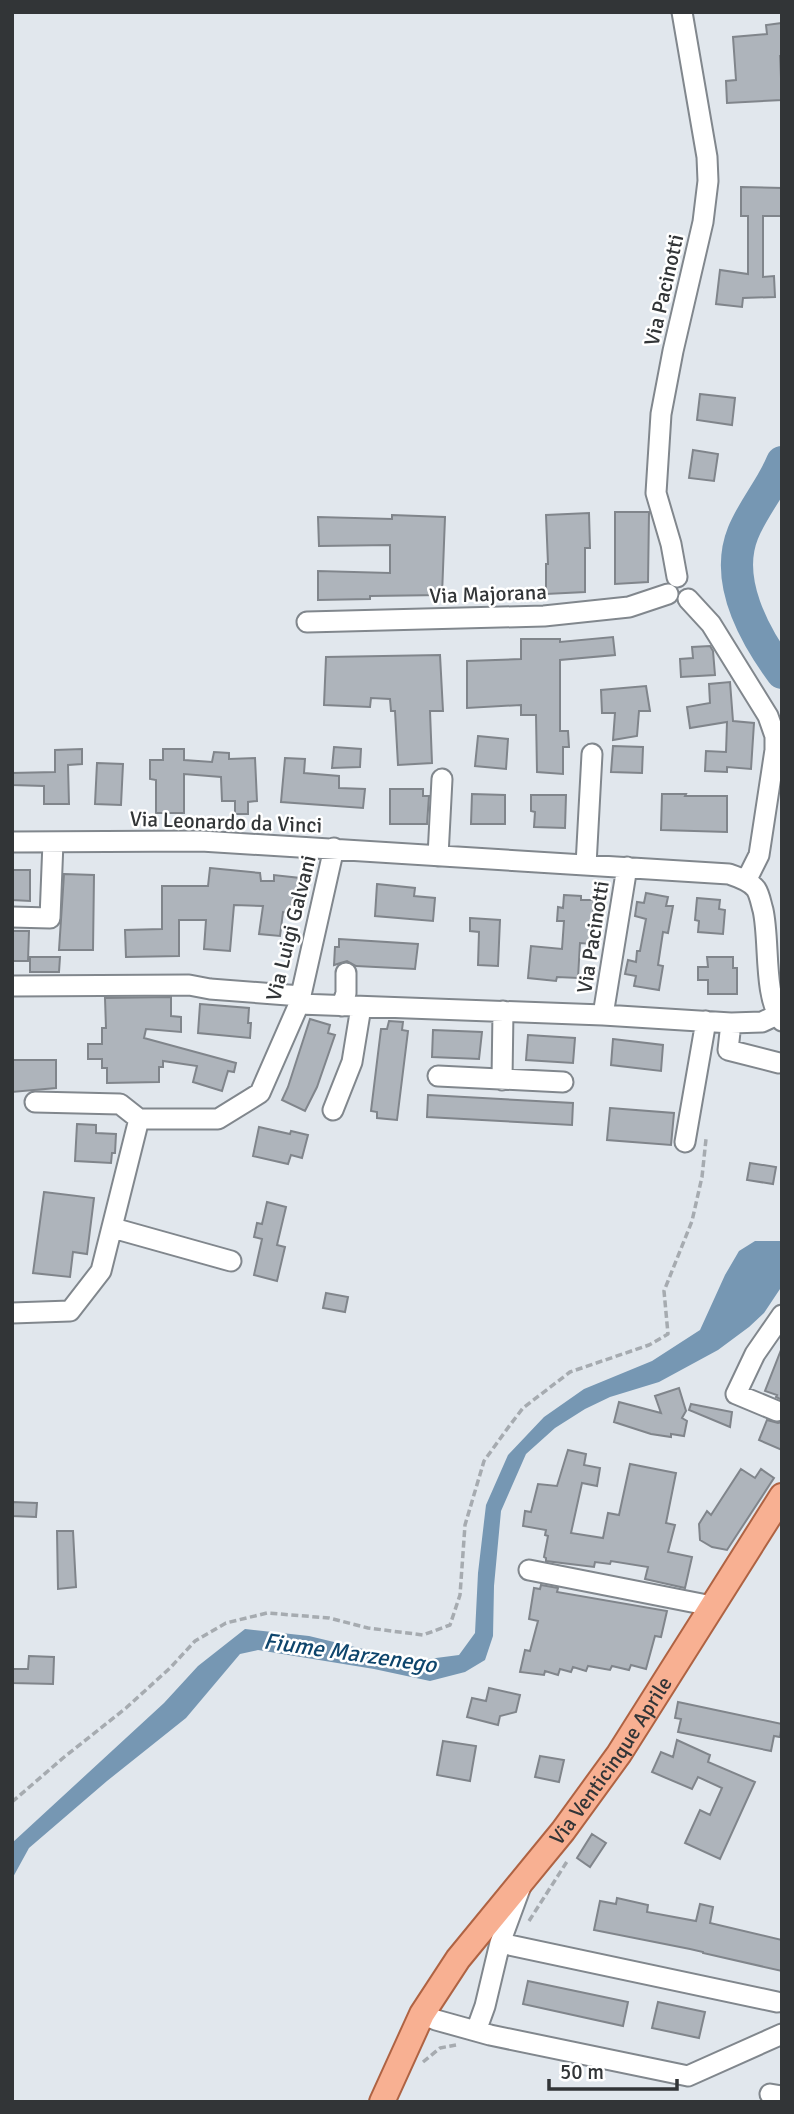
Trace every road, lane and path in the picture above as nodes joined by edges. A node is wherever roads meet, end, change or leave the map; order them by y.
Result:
1 (682, 12) edge
2 (673, 586) junction
3 (307, 622) dead end
4 (592, 754) dead end
5 (442, 779) dead end
6 (12, 842) edge
7 (53, 842) junction
8 (334, 848) junction
9 (438, 856) junction
10 (586, 865) junction
11 (627, 867) junction
12 (746, 881) junction
13 (12, 917) edge
14 (345, 974) dead end
15 (12, 986) edge
16 (300, 1000) junction
17 (351, 1006) junction
18 (503, 1011) junction
19 (603, 1015) junction
20 (780, 1018) edge
21 (706, 1021) junction
22 (731, 1023) junction
23 (779, 1063) dead end
24 (438, 1076) dead end
25 (502, 1080) junction
26 (563, 1082) dead end
27 (35, 1102) dead end
28 (333, 1110) dead end
29 (139, 1119) junction
30 (706, 1128) dead end
31 (685, 1142) dead end
32 (113, 1228) junction
33 (231, 1261) dead end
34 (12, 1313) edge
35 (782, 1315) edge
36 (777, 1411) dead end
37 (782, 1496) edge
38 (775, 1524) edge
39 (529, 1570) dead end
40 (712, 1606) junction
41 (12, 1802) edge
42 (524, 1878) junction
43 (500, 1943) junction
44 (777, 2002) dead end
45 (422, 2014) junction
46 (476, 2031) junction
47 (782, 2034) edge
48 (459, 2044) dead end
49 (419, 2072) dead end
50 (382, 2102) edge

1 - 2 street, Via Pacinotti
2 - 3 street, Via Majorana
2 - 12 street, Via Pacinotti
4 - 10 street
5 - 9 street
6 - 7 street, Via Leonardo da Vinci
7 - 8 street, Via Leonardo da Vinci
7 - 13 street
8 - 9 street, Via Leonardo da Vinci
8 - 16 street, Via Luigi Galvani
9 - 10 street, Via Leonardo da Vinci
10 - 11 street, Via Leonardo da Vinci
11 - 12 street, Via Leonardo da Vinci
11 - 19 street, Via Pacinotti
12 - 20 street, Via Pacinotti
14 - 17 street
15 - 16 street, Via Pacinotti
16 - 17 street, Via Pacinotti
16 - 29 street, Via Luigi Galvani
17 - 18 street, Via Pacinotti
17 - 28 street
18 - 19 street, Via Pacinotti
18 - 25 street
19 - 21 street, Via Pacinotti
20 - 22 street, Via Pacinotti
21 - 22 street, Via Pacinotti
21 - 31 street
22 - 23 street
24 - 25 street
25 - 26 street
27 - 29 street, Via Luigi Galvani
29 - 32 street
30 - 41 path
32 - 33 street
32 - 34 street
35 - 36 street
37 - 38 main road, Via Venticinque Aprile
38 - 40 main road, Via Venticinque Aprile
39 - 40 street
40 - 42 main road, Via Venticinque Aprile
42 - 43 street
42 - 45 main road, Via Venticinque Aprile
43 - 44 street
43 - 46 street
45 - 46 street
45 - 50 main road, Via Venticinque Aprile
46 - 47 street
48 - 49 path

